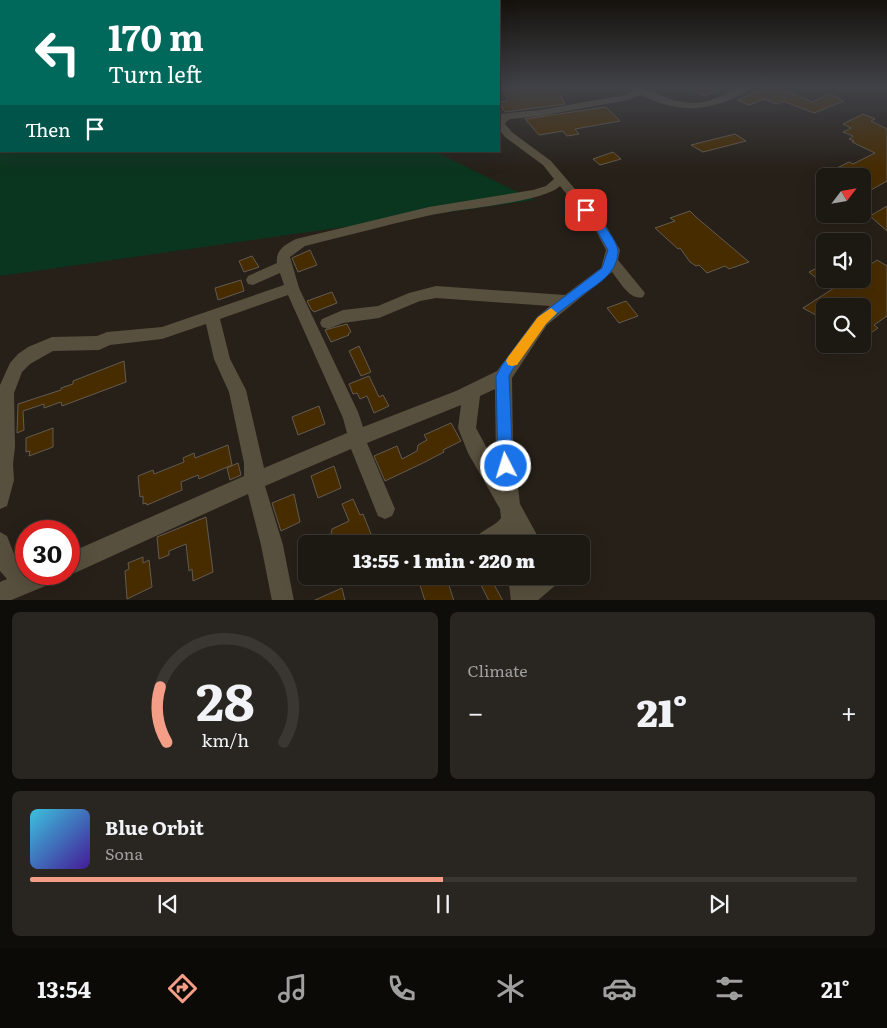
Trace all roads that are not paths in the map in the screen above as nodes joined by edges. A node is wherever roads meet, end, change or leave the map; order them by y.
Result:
1 (521, 115) edge
2 (502, 117) edge
3 (559, 180) junction
4 (611, 260) junction
5 (284, 265) junction
6 (254, 280) dead end
7 (292, 288) junction
8 (638, 293) dead end
9 (566, 301) junction
10 (212, 316) junction
11 (328, 324) dead end
12 (503, 376) junction
13 (472, 391) junction
14 (357, 438) junction
15 (2, 464) edge
16 (254, 481) junction
17 (0, 499) edge
18 (385, 509) dead end
19 (510, 514) junction
20 (497, 535) edge
21 (513, 535) edge
22 (525, 535) edge
23 (0, 543) edge
24 (80, 559) edge
25 (15, 572) edge
26 (21, 585) edge
27 (533, 585) edge
28 (521, 592) edge
29 (0, 594) edge
30 (283, 600) edge

1 - 2 street
2 - 3 street
3 - 4 street
3 - 5 street
4 - 8 street
4 - 9 street
5 - 6 street
5 - 7 street
7 - 10 street
7 - 14 street
9 - 11 street
9 - 12 street
10 - 15 street
10 - 16 street
12 - 13 street
12 - 19 street
13 - 14 street
13 - 19 street
14 - 16 street
14 - 18 street
15 - 17 street
16 - 24 street
16 - 30 street
19 - 20 street
19 - 21 street
19 - 22 street
23 - 25 street
26 - 29 street
27 - 28 street

